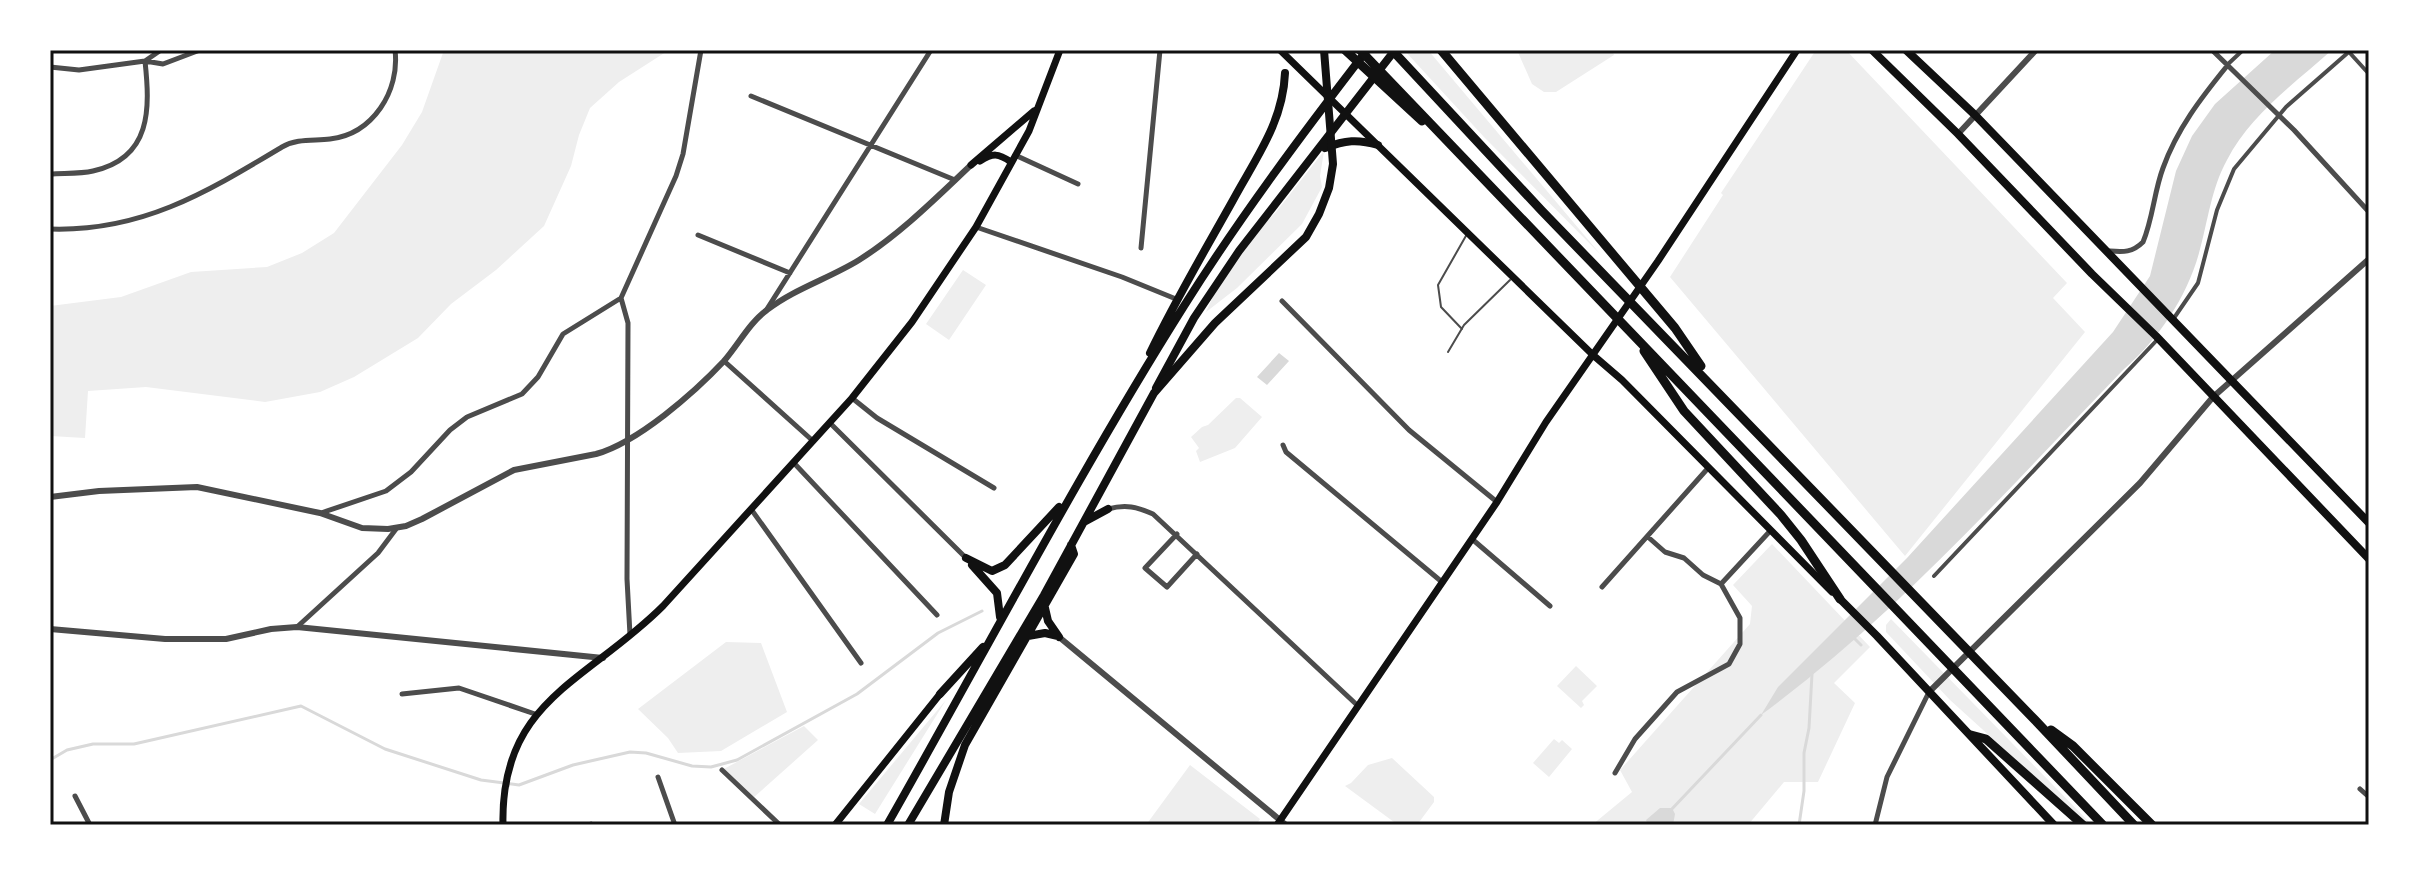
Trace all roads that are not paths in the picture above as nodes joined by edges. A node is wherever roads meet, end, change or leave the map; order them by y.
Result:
1 (161, 50) edge
2 (200, 50) edge
3 (395, 50) edge
4 (701, 50) edge
5 (931, 50) edge
6 (1060, 50) edge
7 (1160, 50) edge
8 (1280, 50) edge
9 (1324, 50) edge
10 (1345, 50) edge
11 (1360, 50) edge
12 (1367, 50) edge
13 (1395, 50) edge
14 (1444, 50) edge
15 (1797, 50) edge
16 (1872, 50) edge
17 (1906, 50) edge
18 (2036, 50) edge
19 (2212, 50) edge
20 (2243, 50) edge
21 (2350, 51) edge
22 (145, 61) junction
23 (2227, 66) junction
24 (50, 67) edge
25 (1285, 73) dead end
26 (2369, 74) edge
27 (751, 96) dead end
28 (1330, 100) junction
29 (1036, 109) junction
30 (1343, 114) junction
31 (1975, 115) junction
32 (2278, 115) junction
33 (1958, 134) junction
34 (1378, 145) junction
35 (872, 147) junction
36 (1013, 159) junction
37 (971, 165) junction
38 (1474, 167) junction
39 (1301, 170) junction
40 (50, 174) edge
41 (955, 180) junction
42 (1078, 184) dead end
43 (2369, 212) edge
44 (976, 227) junction
45 (50, 229) edge
46 (1468, 233) junction
47 (698, 235) dead end
48 (1141, 248) dead end
49 (2107, 251) junction
50 (2369, 259) edge
51 (790, 273) junction
52 (1514, 276) junction
53 (621, 298) junction
54 (1176, 299) junction
55 (1282, 301) dead end
56 (766, 310) junction
57 (2171, 319) junction
58 (1462, 329) junction
59 (1634, 335) junction
60 (2158, 337) junction
61 (1448, 352) dead end
62 (1593, 355) junction
63 (724, 361) junction
64 (2231, 381) junction
65 (1717, 389) junction
66 (1154, 393) junction
67 (2213, 397) junction
68 (852, 398) junction
69 (1126, 401) junction
70 (830, 423) junction
71 (627, 440) junction
72 (813, 441) junction
73 (1283, 445) dead end
74 (793, 462) junction
75 (1709, 467) junction
76 (994, 488) dead end
77 (1073, 491) junction
78 (50, 497) edge
79 (1497, 502) junction
80 (751, 509) junction
81 (1108, 509) joint
82 (320, 513) junction
83 (1083, 522) junction
84 (2369, 523) edge
85 (396, 529) junction
86 (1771, 530) junction
87 (1177, 534) junction
88 (1648, 537) junction
89 (1471, 539) junction
90 (1071, 545) junction
91 (1197, 554) junction
92 (966, 558) junction
93 (2369, 559) edge
94 (1934, 576) dead end
95 (1442, 582) junction
96 (1721, 584) junction
97 (1602, 587) dead end
98 (1841, 601) junction
99 (1550, 606) dead end
100 (1045, 608) junction
101 (937, 615) dead end
102 (1000, 620) junction
103 (297, 627) junction
104 (50, 629) edge
105 (630, 636) junction
106 (1028, 637) junction
107 (1059, 637) junction
108 (989, 641) junction
109 (603, 658) junction
110 (861, 663) dead end
111 (1930, 691) junction
112 (402, 694) dead end
113 (940, 694) joint
114 (1357, 705) junction
115 (535, 714) junction
116 (2035, 720) junction
117 (1971, 735) junction
118 (722, 770) dead end
119 (1615, 773) dead end
120 (658, 777) dead end
121 (2360, 789) dead end
122 (75, 796) dead end
123 (2369, 797) edge
124 (1281, 823) edge
125 (90, 825) edge
126 (502, 825) edge
127 (675, 825) edge
128 (780, 825) edge
129 (835, 825) edge
130 (887, 825) edge
131 (908, 825) edge
132 (944, 825) edge
133 (1875, 825) edge
134 (2054, 825) edge
135 (2083, 825) edge
136 (2103, 825) edge
137 (2134, 825) edge
138 (2152, 825) edge

1 - 22 street
2 - 22 street
3 - 45 street
4 - 53 street
5 - 35 street
6 - 29 main road
7 - 48 street
8 - 28 main road
9 - 66 main road
10 - 38 highway
11 - 38 highway
12 - 28 main road
13 - 30 main road
13 - 65 highway
14 - 65 highway
15 - 62 main road
16 - 33 main road
17 - 31 main road
18 - 31 street
19 - 23 street
20 - 23 street
21 - 26 street
21 - 32 street
22 - 24 street
22 - 40 street
23 - 32 street
23 - 49 street
25 - 54 main road
27 - 35 street
28 - 30 main road
28 - 69 main road
29 - 36 main road
29 - 37 main road
30 - 34 main road
30 - 39 main road
31 - 33 street
31 - 49 main road
32 - 43 street
32 - 57 street
33 - 60 main road
34 - 39 main road
34 - 46 main road
35 - 41 street
35 - 51 street
36 - 37 main road
36 - 42 street
36 - 44 main road
37 - 41 street
38 - 59 highway
39 - 66 main road
41 - 56 street
44 - 54 street
44 - 68 main road
46 - 52 main road
46 - 58 lane
47 - 51 street
49 - 57 main road
50 - 64 street
51 - 56 street
52 - 58 lane
52 - 62 main road
53 - 71 street
53 - 82 street
54 - 69 main road
55 - 79 street
56 - 63 street
57 - 64 main road
58 - 61 lane
59 - 98 highway
59 - 136 highway
60 - 67 main road
60 - 94 street
62 - 75 main road
62 - 79 main road
63 - 71 street
63 - 72 street
64 - 67 street
64 - 84 main road
65 - 116 highway
66 - 83 main road
67 - 93 main road
67 - 111 street
68 - 70 main road
68 - 76 street
69 - 77 main road
70 - 72 main road
70 - 92 street
71 - 85 street
71 - 105 street
72 - 74 main road
73 - 95 street
74 - 80 main road
74 - 101 street
75 - 86 main road
75 - 88 street
77 - 92 main road
77 - 102 main road
78 - 82 street
79 - 89 main road
80 - 105 main road
80 - 110 street
81 - 83 main road
81 - 87 street
82 - 85 street
83 - 90 main road
85 - 103 street
86 - 96 street
86 - 98 main road
87 - 91 street
87 - 91 street
88 - 96 street
88 - 97 street
89 - 95 main road
89 - 99 street
90 - 100 main road
90 - 131 main road
91 - 114 street
92 - 102 main road
95 - 114 main road
96 - 119 street
98 - 111 main road
100 - 106 main road
100 - 107 main road
102 - 108 main road
103 - 104 street
103 - 109 street
105 - 109 main road
106 - 107 main road
106 - 132 main road
107 - 124 street
108 - 113 main road
108 - 130 main road
109 - 115 main road
111 - 117 main road
111 - 133 street
112 - 115 street
113 - 129 main road
114 - 124 main road
115 - 126 main road
116 - 137 highway
116 - 138 highway
117 - 134 main road
117 - 135 highway
118 - 128 street
120 - 127 street
121 - 123 street
122 - 125 street

